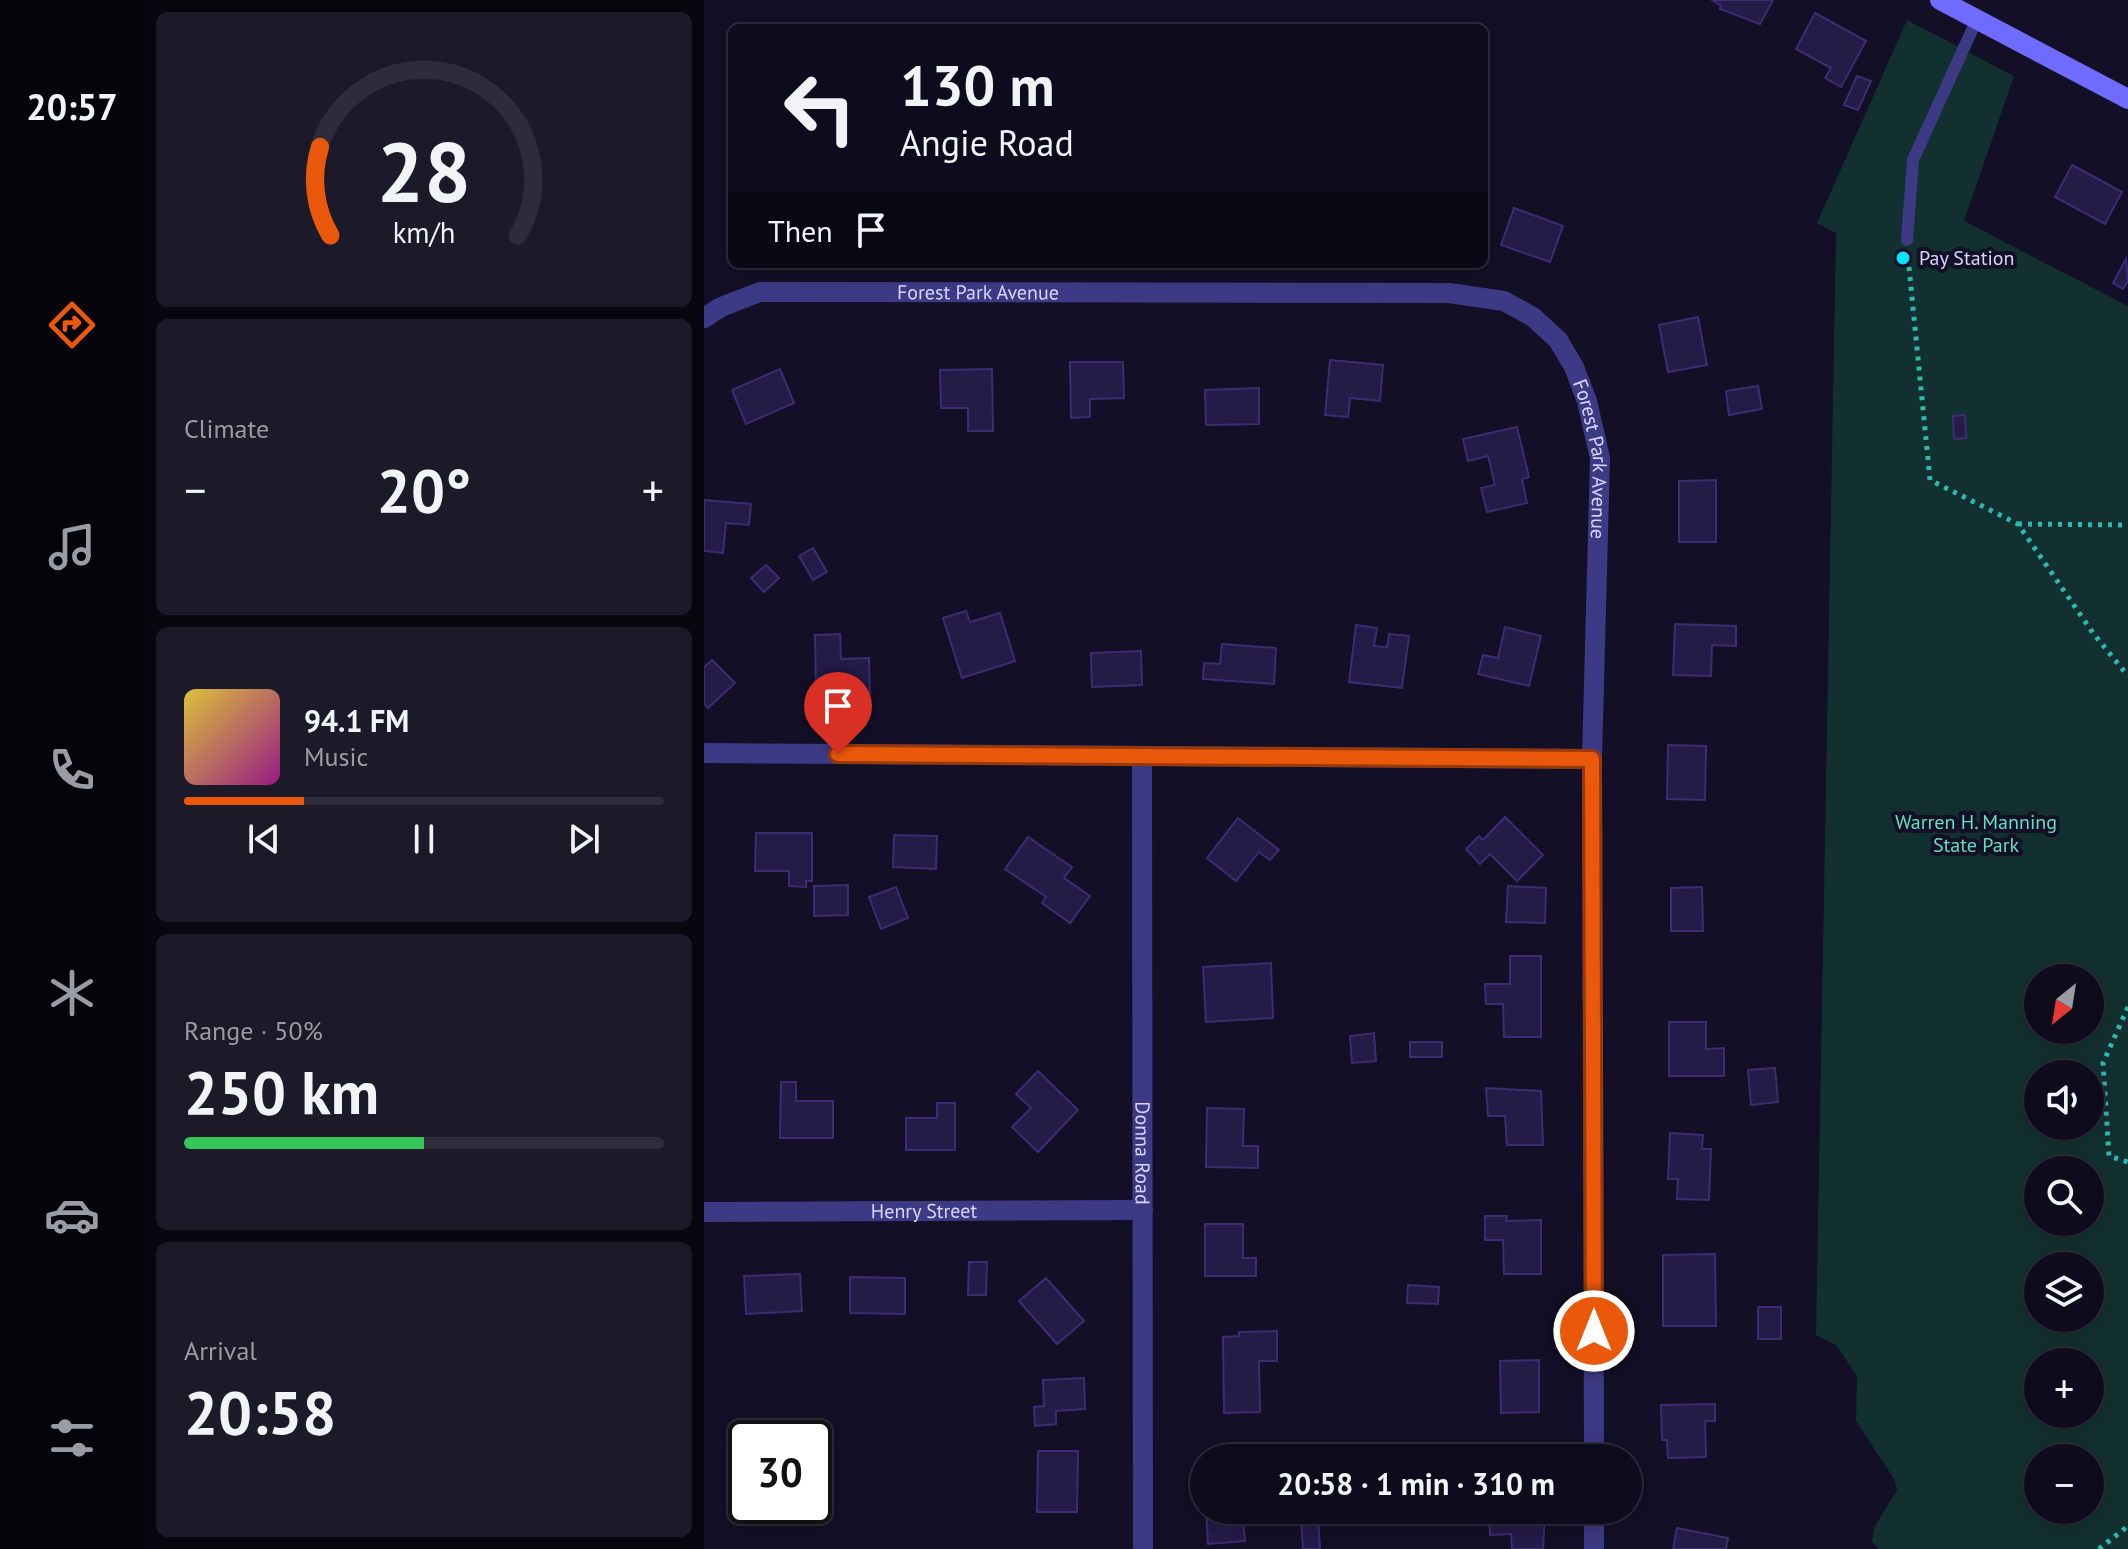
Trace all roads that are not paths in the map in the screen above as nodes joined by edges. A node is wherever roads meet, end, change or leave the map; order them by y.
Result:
1 (1940, 0) edge
2 (1977, 19) junction
3 (2128, 99) edge
4 (1907, 240) road end
5 (704, 318) edge
6 (704, 753) edge
7 (1142, 757) junction
8 (1592, 759) junction
9 (1143, 1210) junction
10 (704, 1212) edge
11 (1594, 1444) edge
12 (1594, 1524) edge
13 (1143, 1549) edge
14 (1594, 1549) edge

1 - 2 main road
2 - 3 main road
2 - 4 lane
5 - 8 street, Forest Park Avenue
6 - 7 street
7 - 8 street
7 - 9 street, Donna Road
8 - 11 street, Forest Park Avenue
9 - 10 street, Henry Street
9 - 13 street, Donna Road
12 - 14 street

